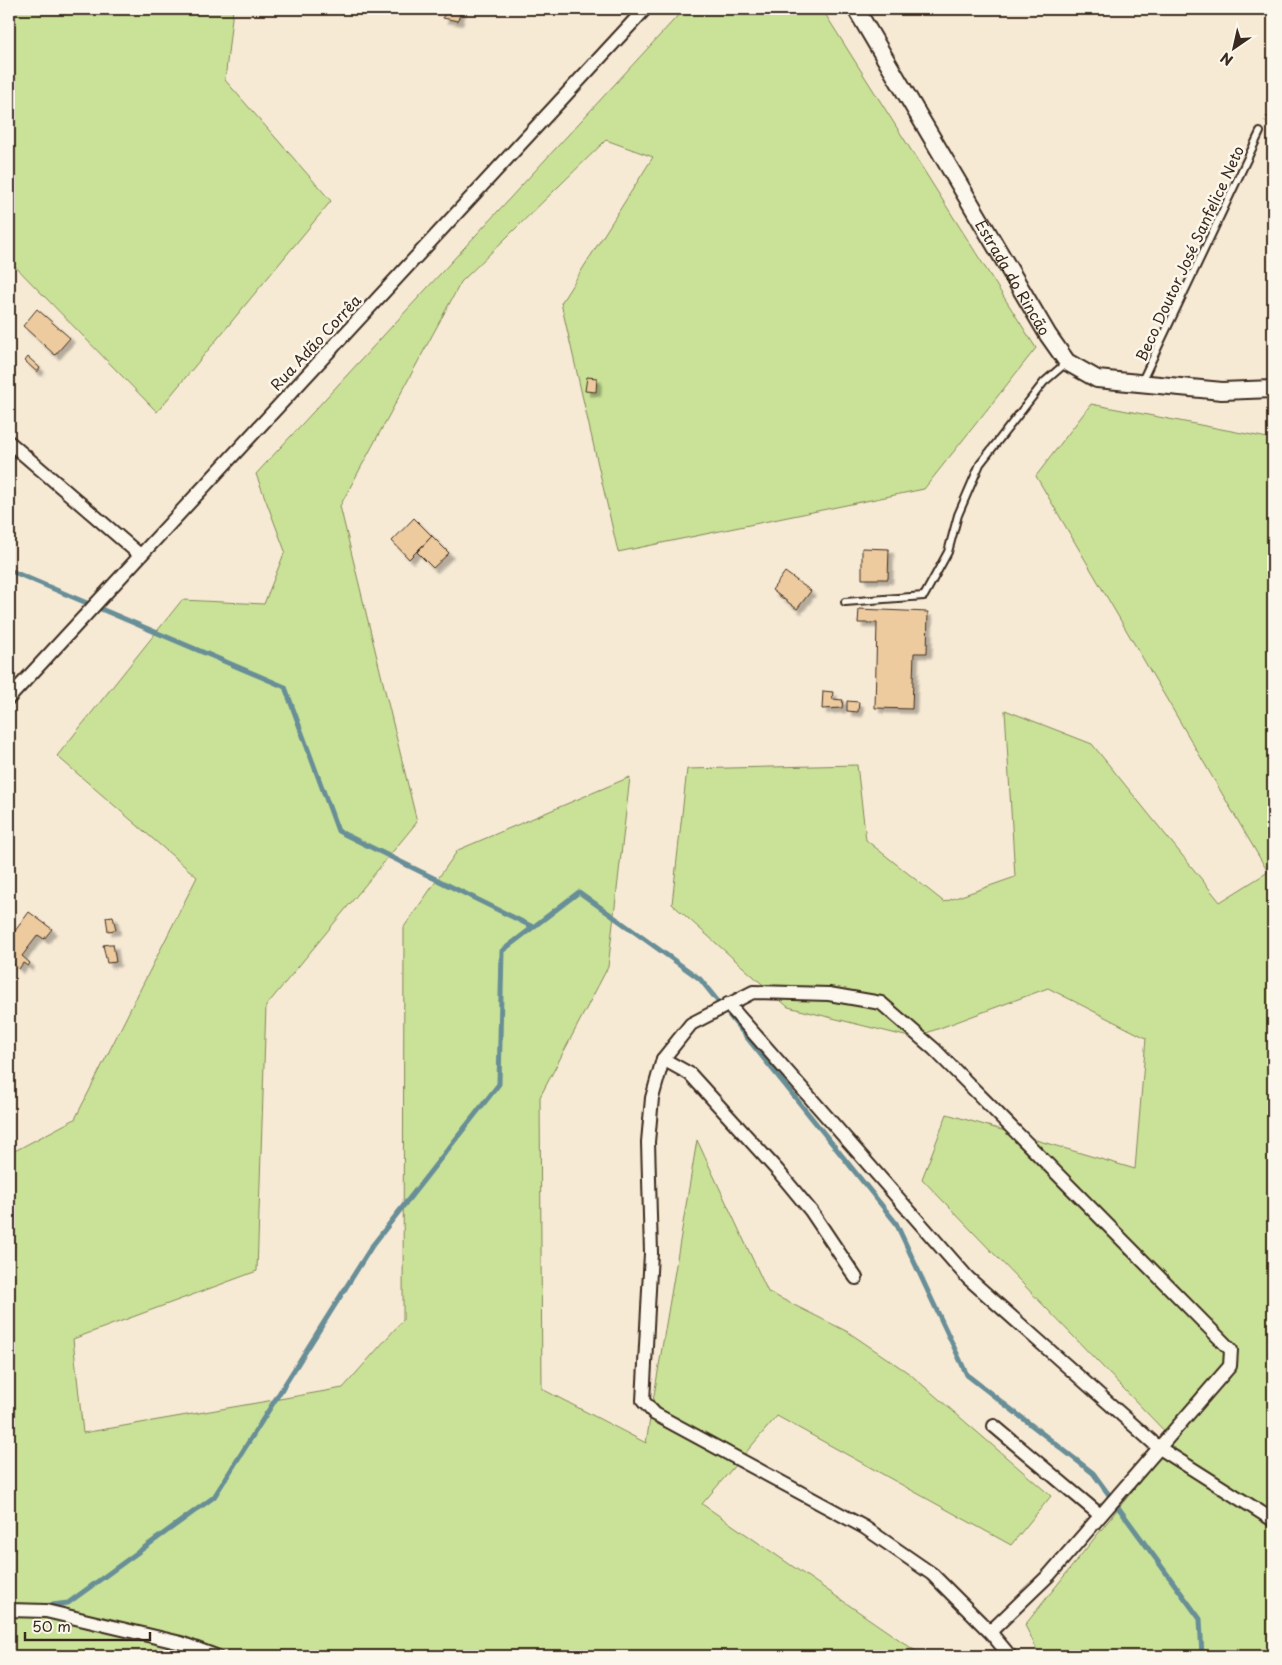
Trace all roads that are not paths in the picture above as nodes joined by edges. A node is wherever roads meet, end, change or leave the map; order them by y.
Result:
1 (645, 9) edge
2 (856, 9) edge
3 (1260, 132) road end
4 (1067, 362) junction
5 (1141, 384) junction
6 (1273, 389) edge
7 (9, 442) edge
8 (140, 555) junction
9 (845, 602) dead end
10 (9, 698) edge
11 (728, 1004) junction
12 (663, 1059) junction
13 (856, 1278) dead end
14 (994, 1426) dead end
15 (1158, 1447) junction
16 (1100, 1515) junction
17 (1273, 1520) edge
18 (9, 1610) edge
19 (990, 1632) junction
20 (216, 1656) edge
21 (1010, 1656) edge

1 - 8 street, Rua Adão Corrêa
2 - 4 street, Estrada do Rincão
3 - 5 lane, Beco Doutor José Sanfelice Neto
4 - 5 street, Estrada do Rincão
4 - 9 lane
5 - 6 street, Estrada do Rincão
7 - 8 street
8 - 10 street, Rua Adão Corrêa
11 - 12 street
11 - 15 street
11 - 15 street
12 - 13 street
12 - 19 street
14 - 16 street
15 - 16 street
15 - 17 street
16 - 19 street
18 - 20 street
19 - 21 street

